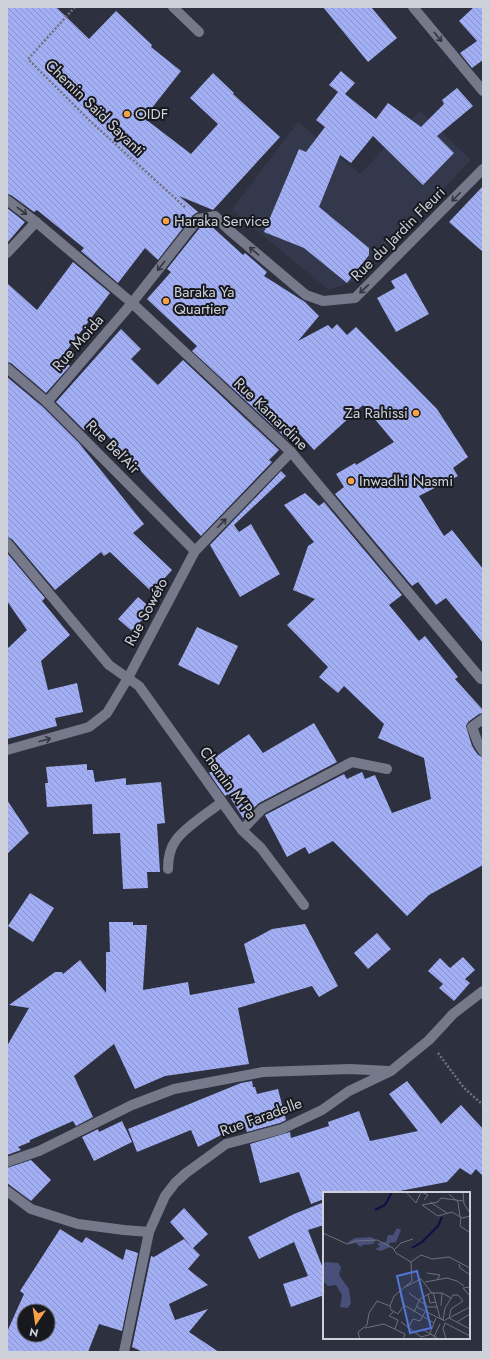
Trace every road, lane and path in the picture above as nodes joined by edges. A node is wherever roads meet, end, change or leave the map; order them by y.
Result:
1 (75, 7) edge
2 (173, 7) edge
3 (413, 7) edge
4 (199, 32) dead end
5 (483, 91) edge
6 (483, 169) edge
7 (7, 200) edge
8 (198, 219) junction
9 (36, 222) junction
10 (7, 253) edge
11 (132, 303) junction
12 (7, 368) edge
13 (47, 402) junction
14 (292, 452) junction
15 (7, 542) edge
16 (195, 551) junction
17 (128, 678) junction
18 (483, 679) edge
19 (483, 719) edge
20 (7, 750) edge
21 (483, 751) edge
22 (386, 769) dead end
23 (222, 802) junction
24 (242, 830) junction
25 (168, 869) dead end
26 (304, 905) dead end
27 (483, 991) edge
28 (429, 1040) junction
29 (391, 1071) junction
30 (483, 1105) edge
31 (7, 1162) edge
32 (7, 1191) edge
33 (149, 1232) junction
34 (124, 1352) edge

1 - 8 path, Chemin Saïd Sayanti
2 - 4 street
3 -> 5 street
6 -> 8 street, Rue du Jardin Fleuri
7 -> 9 street, Rue Kamardine
8 -> 11 street
9 - 10 street
9 - 11 street, Rue Kamardine
11 - 13 street, Rue Moida
11 - 14 street, Rue Kamardine
12 - 13 street, Rue Bel’Air
13 - 16 street, Rue Bel’Air
16 -> 14 street, Rue Sowéto
14 - 18 street, Rue Kamardine
15 - 17 street, Chemin M'Pa
16 - 17 street, Rue Sowéto
20 -> 17 street, Rue Sowéto
17 - 23 street, Chemin M'Pa
19 - 21 street
22 - 24 street
23 - 24 street, Chemin M'Pa
23 - 25 street
24 - 26 street, Chemin M'Pa
27 - 28 street, Rue Faradelle
28 - 29 street, Rue Faradelle
28 - 30 path
29 - 31 street
29 - 33 street, Rue Faradelle
32 - 33 street
33 - 34 street, Rue Faradelle

